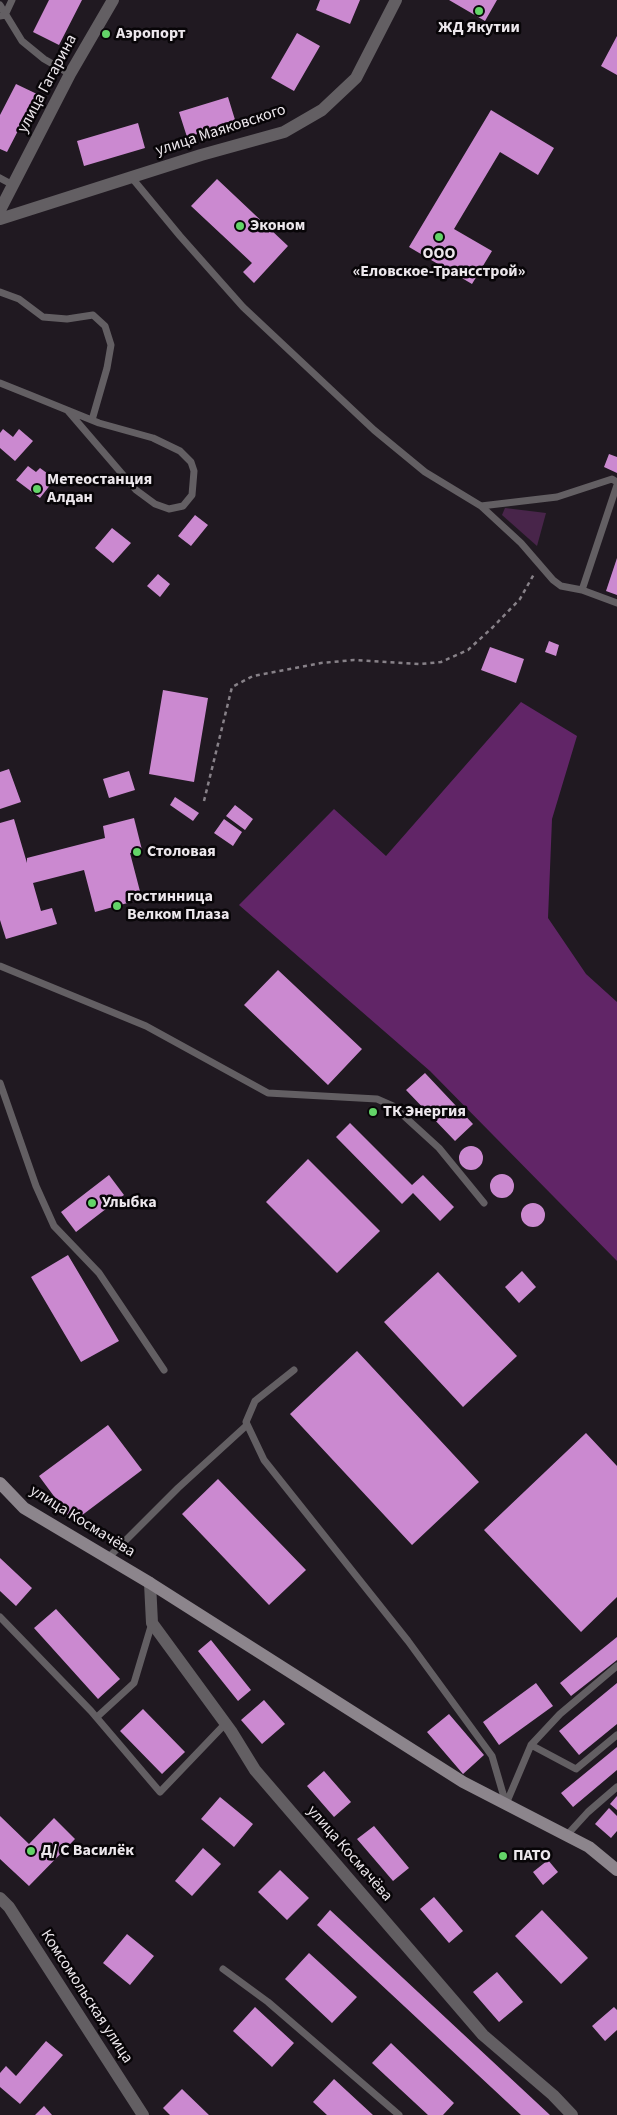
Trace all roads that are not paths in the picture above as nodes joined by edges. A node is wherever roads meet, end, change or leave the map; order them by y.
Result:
1 (12, 0) edge
2 (113, 0) edge
3 (396, 0) edge
4 (0, 5) edge
5 (2, 15) edge
6 (70, 74) junction
7 (139, 175) junction
8 (0, 178) edge
9 (13, 185) junction
10 (0, 210) edge
11 (0, 219) edge
12 (0, 292) edge
13 (0, 383) edge
14 (68, 411) junction
15 (92, 420) junction
16 (617, 484) edge
17 (482, 506) junction
18 (582, 590) junction
19 (617, 603) edge
20 (0, 966) edge
21 (0, 1083) edge
22 (484, 1203) dead end
23 (164, 1370) dead end
24 (294, 1370) dead end
25 (247, 1425) junction
26 (0, 1483) edge
27 (108, 1558) junction
28 (150, 1583) junction
29 (0, 1617) edge
30 (152, 1623) junction
31 (617, 1666) edge
32 (96, 1717) junction
33 (226, 1723) junction
34 (617, 1735) edge
35 (531, 1745) junction
36 (617, 1787) edge
37 (506, 1804) junction
38 (567, 1835) junction
39 (617, 1870) edge
40 (0, 1898) edge
41 (223, 1969) dead end
42 (143, 2115) edge
43 (399, 2115) edge
44 (572, 2115) edge

1 - 5 lane
2 - 6 street, улица Гагарина
3 - 7 street, улица Маяковского
4 - 5 lane
5 - 6 lane
6 - 9 street, улица Гагарина
7 - 11 street, улица Маяковского
7 - 17 lane
8 - 9 lane
9 - 10 street, улица Гагарина
12 - 15 lane
13 - 14 lane
14 - 15 lane
14 - 15 lane
16 - 17 lane
16 - 18 lane
17 - 18 lane
18 - 19 lane
20 - 22 lane
21 - 23 lane
24 - 25 lane
25 - 27 lane
25 - 37 lane
26 - 27 main road, улица Космачёва
27 - 28 main road, улица Космачёва
28 - 30 street
28 - 37 main road, улица Космачёва
29 - 32 lane
30 - 32 lane
30 - 33 street, улица Космачёва
31 - 35 lane
32 - 33 lane
33 - 44 street, улица Космачёва
34 - 35 lane
35 - 37 lane
36 - 38 lane
37 - 38 main road, улица Космачёва
38 - 39 main road, улица Космачёва
40 - 42 street, Комсомольская улица
41 - 43 lane

